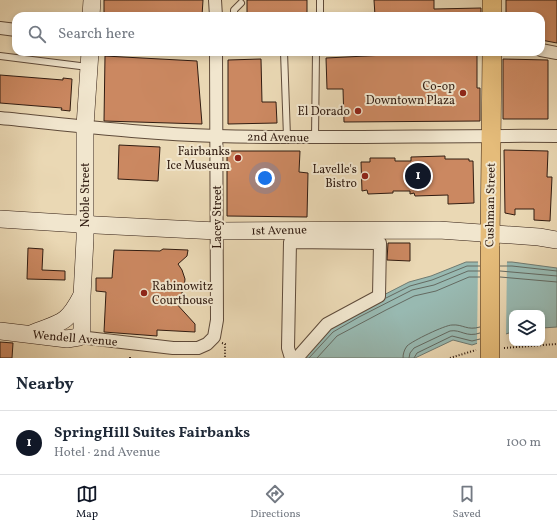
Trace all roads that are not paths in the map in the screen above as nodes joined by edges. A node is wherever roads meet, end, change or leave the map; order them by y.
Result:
1 (92, 0) edge
2 (215, 0) edge
3 (320, 0) edge
4 (492, 0) edge
5 (241, 1) edge
6 (240, 10) dead end
7 (91, 12) edge
8 (216, 12) edge
9 (234, 12) edge
10 (320, 12) edge
11 (492, 12) edge
12 (0, 28) edge
13 (12, 30) edge
14 (545, 51) edge
15 (557, 53) edge
16 (0, 56) edge
17 (216, 56) edge
18 (284, 56) edge
19 (316, 56) edge
20 (492, 56) edge
21 (89, 60) edge
22 (0, 118) edge
23 (86, 126) junction
24 (491, 135) junction
25 (216, 136) junction
26 (557, 136) edge
27 (287, 137) junction
28 (315, 138) junction
29 (0, 218) edge
30 (85, 225) junction
31 (217, 231) junction
32 (490, 239) junction
33 (557, 240) edge
34 (82, 296) junction
35 (0, 332) edge
36 (31, 334) junction
37 (79, 337) junction
38 (198, 348) joint
39 (292, 358) edge
40 (297, 358) edge
41 (490, 358) edge

1 - 7 main road
2 - 8 street
3 - 10 lane
4 - 11 main road
5 - 6 lane
5 - 9 lane
12 - 13 street
14 - 15 street
16 - 21 lane
17 - 25 street, Lacey Street
18 - 27 lane
19 - 28 lane
20 - 24 main road, Cushman Street
21 - 23 main road, Noble Street
22 - 23 street, 2nd Avenue
23 - 25 street, 2nd Avenue
23 - 30 main road, Noble Street
24 - 26 street, 2nd Avenue
24 - 28 street, 2nd Avenue
24 - 32 main road, Cushman Street
25 - 27 street, 2nd Avenue
25 - 31 street, Lacey Street
27 - 28 street, 2nd Avenue
29 - 30 main road, 1st Avenue
30 - 31 main road, 1st Avenue
30 - 34 main road, Noble Street
31 - 32 main road, 1st Avenue
31 - 38 street, Lacey Street
32 - 33 main road, 1st Avenue
32 - 41 main road, Cushman Street, bridge
34 - 36 main road
34 - 37 main road, Noble Street
35 - 36 main road, Wendell Avenue
36 - 37 main road, Wendell Avenue
37 - 38 street, Wendell Avenue
39 - 40 street

